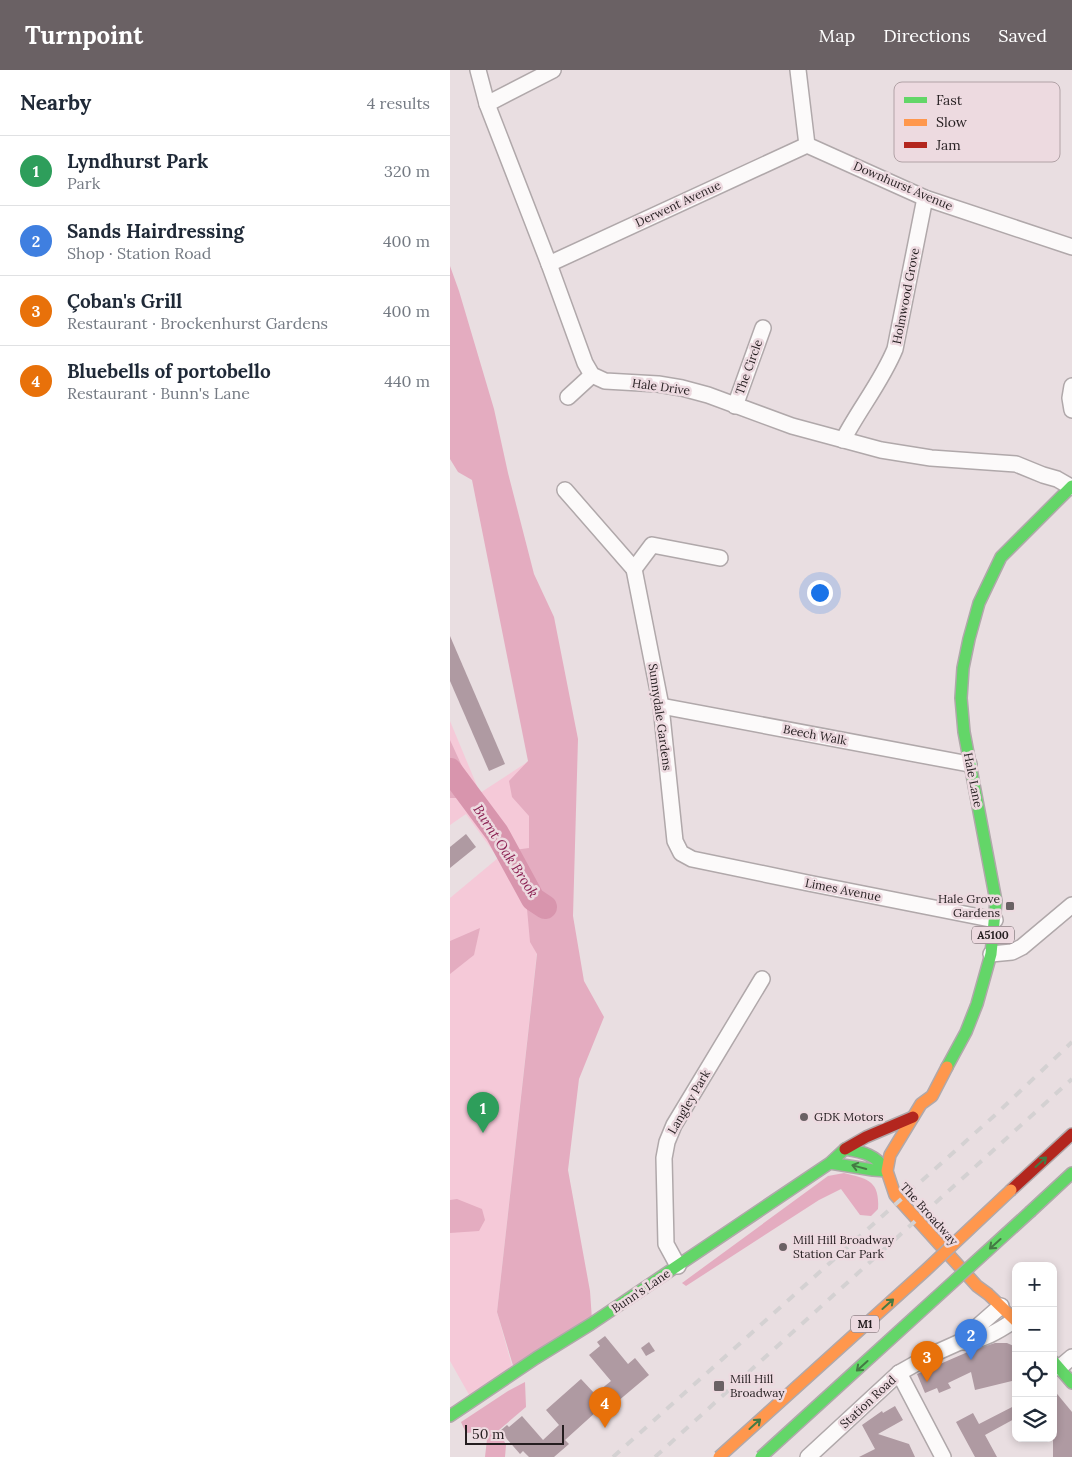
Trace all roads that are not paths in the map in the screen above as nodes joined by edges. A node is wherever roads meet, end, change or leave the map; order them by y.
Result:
1 (478, 70) edge
2 (553, 70) edge
3 (798, 70) edge
4 (487, 104) junction
5 (807, 144) junction
6 (925, 198) junction
7 (1072, 247) edge
8 (549, 264) junction
9 (763, 328) dead end
10 (592, 375) junction
11 (1072, 386) edge
12 (568, 397) dead end
13 (735, 406) junction
14 (1072, 410) edge
15 (842, 440) junction
16 (1071, 487) edge
17 (565, 490) dead end
18 (720, 558) dead end
19 (634, 568) junction
20 (661, 706) junction
21 (969, 764) junction
22 (692, 858) joint
23 (1072, 905) edge
24 (995, 920) junction
25 (991, 954) junction
26 (762, 979) dead end
27 (932, 1096) junction
28 (931, 1110) dead end
29 (913, 1117) junction
30 (1072, 1134) edge
31 (845, 1149) junction
32 (902, 1160) dead end
33 (830, 1163) junction
34 (887, 1171) junction
35 (1072, 1173) edge
36 (903, 1184) dead end
37 (947, 1234) dead end
38 (678, 1266) junction
39 (988, 1294) junction
40 (1002, 1306) junction
41 (1012, 1316) edge
42 (1012, 1322) edge
43 (960, 1342) junction
44 (1072, 1357) edge
45 (1057, 1364) edge
46 (1057, 1365) edge
47 (899, 1373) junction
48 (1072, 1383) edge
49 (450, 1416) edge
50 (718, 1457) edge
51 (762, 1457) edge
52 (808, 1457) edge
53 (943, 1457) edge

1 - 4 street
2 - 4 street
3 - 5 street
4 - 8 street
5 - 6 street, Downhurst Avenue
5 - 8 street, Derwent Avenue
6 - 7 street, Downhurst Avenue
6 - 15 street, Holmwood Grove
8 - 10 street
9 - 13 street, The Circle
10 - 12 street
10 - 13 street, Hale Drive
11 - 14 street
13 - 15 street, Hale Drive
15 - 16 street, Hale Drive
16 - 21 main road, Hale Lane / A5100
17 - 19 street
18 - 19 street
19 - 20 street, Sunnydale Gardens
20 - 21 street, Beech Walk
20 - 22 street, Sunnydale Gardens
21 - 24 main road, Hale Lane / A5100
22 - 24 street, Limes Avenue
23 - 25 street
24 - 25 main road, Hale Lane / A5100
25 - 27 main road, Hale Lane / A5100
26 - 38 street, Langley Park
27 - 28 main road, Hale Lane / A5100
27 - 29 main road, Hale Lane / A5100
29 - 31 main road, Bunn's Lane
29 - 34 main road, Hale Lane / A5100
50 -> 30 main road, M1, bridge
31 - 33 main road, Bunn's Lane
31 - 34 main road
32 - 34 main road
34 -> 33 main road
33 - 38 main road, Bunn's Lane
34 - 36 main road, The Broadway
34 - 39 main road, The Broadway
35 -> 51 main road, M1, bridge
37 - 39 main road, The Broadway
38 - 49 main road, Bunn's Lane
39 - 40 main road, The Broadway
40 - 41 main road, The Broadway
40 - 43 street, Station Road
42 - 43 street, Station Road
43 - 47 street, Station Road
44 - 45 street
46 - 48 main road
47 - 52 street, Station Road
47 - 53 street

